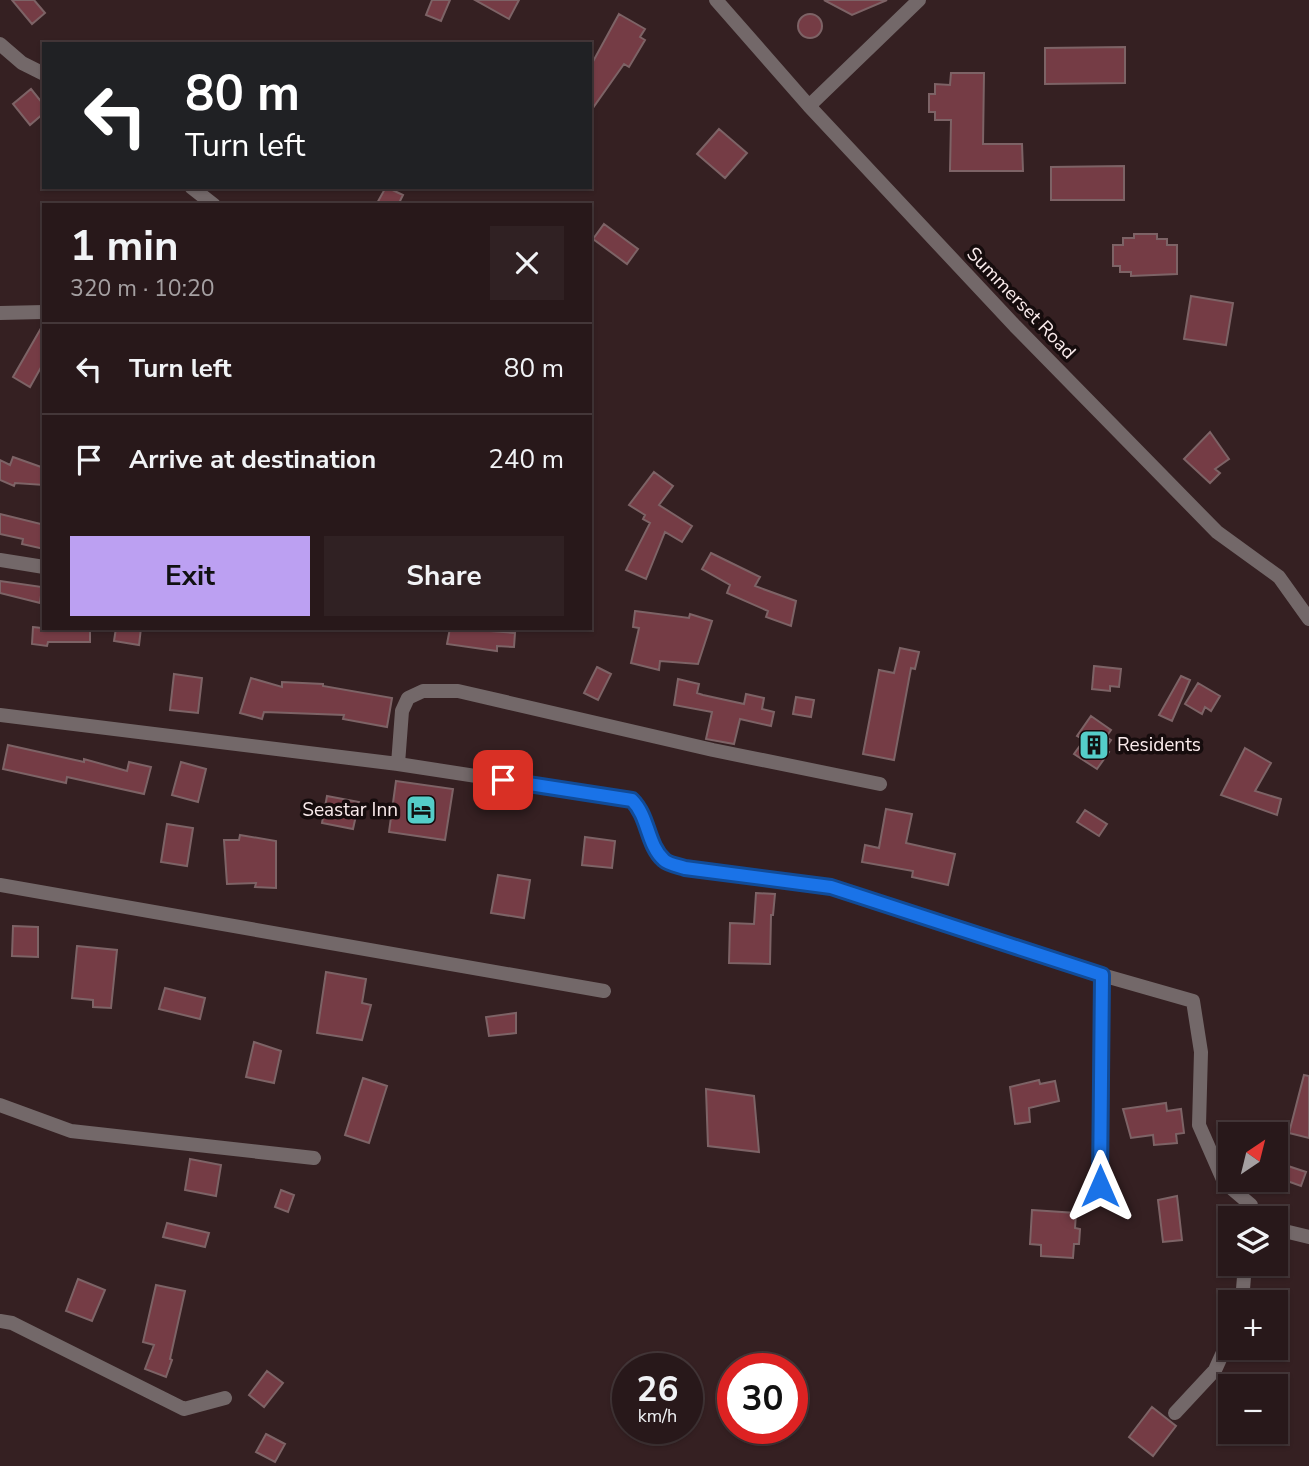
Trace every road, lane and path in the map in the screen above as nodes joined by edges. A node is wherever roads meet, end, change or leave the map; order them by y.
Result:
1 (716, 0) edge
2 (919, 0) edge
3 (0, 44) edge
4 (42, 73) edge
5 (809, 106) junction
6 (194, 189) edge
7 (211, 203) edge
8 (42, 312) edge
9 (0, 313) edge
10 (0, 561) edge
11 (42, 567) edge
12 (1309, 620) edge
13 (0, 715) edge
14 (398, 764) junction
15 (880, 783) dead end
16 (0, 885) edge
17 (1102, 975) junction
18 (604, 990) dead end
19 (0, 1105) edge
20 (314, 1157) dead end
21 (1100, 1186) dead end
22 (1251, 1206) edge
23 (1288, 1232) edge
24 (1309, 1237) edge
25 (0, 1321) edge
26 (1220, 1360) edge
27 (225, 1398) dead end
28 (1175, 1413) dead end

1 - 5 street, Summerset Road
2 - 5 street
3 - 4 street
5 - 12 street, Summerset Road
6 - 7 street
8 - 9 street
10 - 11 street
13 - 14 street
14 - 15 street
14 - 17 street
16 - 18 street
17 - 21 street
17 - 22 street
19 - 20 street
23 - 24 street
25 - 27 street
26 - 28 street

